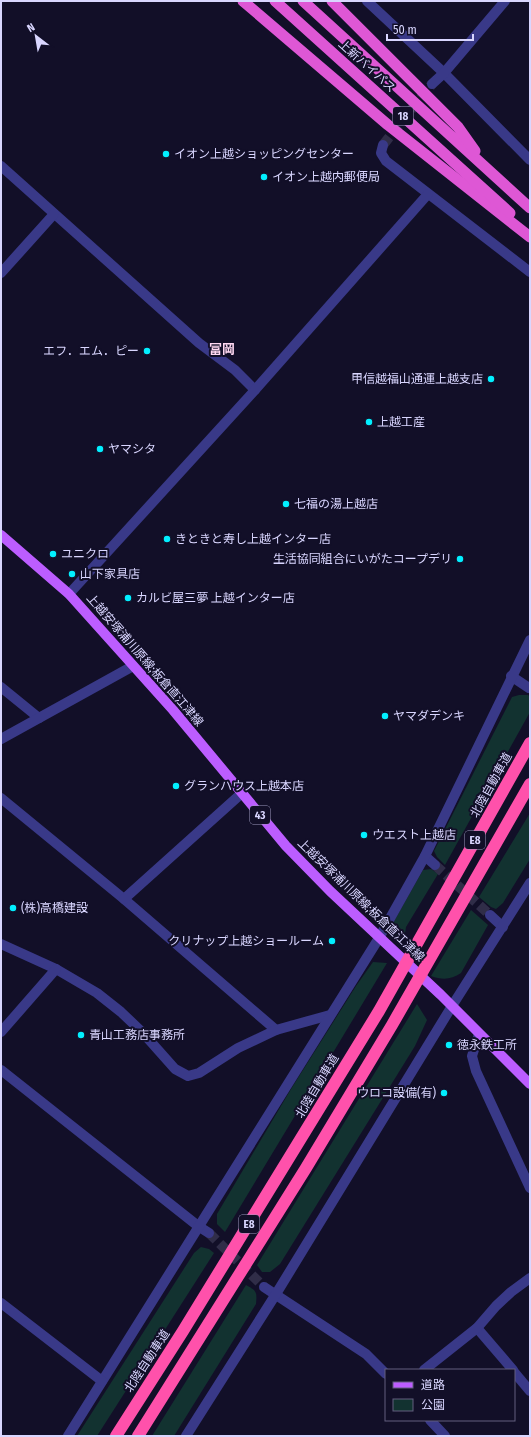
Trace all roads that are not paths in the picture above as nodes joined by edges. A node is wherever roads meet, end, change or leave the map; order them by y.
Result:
1 (243, 1) edge
2 (275, 1) edge
3 (303, 1) edge
4 (332, 1) edge
5 (367, 1) edge
6 (505, 1) edge
7 (444, 73) junction
8 (432, 84) tunnel mouth
9 (383, 145) dead end
10 (530, 160) edge
11 (1, 166) edge
12 (489, 171) junction
13 (428, 194) junction
14 (530, 208) edge
15 (54, 214) junction
16 (530, 230) edge
17 (530, 237) edge
18 (530, 272) edge
19 (1, 273) edge
20 (255, 390) junction
21 (1, 535) edge
22 (69, 594) junction
23 (530, 640) edge
24 (133, 666) junction
25 (511, 676) junction
26 (1, 686) edge
27 (529, 688) dead end
28 (39, 718) junction
29 (1, 739) edge
30 (530, 743) edge
31 (530, 784) edge
32 (242, 793) junction
33 (1, 798) edge
34 (425, 856) junction
35 (435, 865) tunnel mouth
36 (530, 884) edge
37 (124, 899) junction
38 (490, 915) tunnel mouth
39 (503, 926) junction
40 (379, 938) junction
41 (1, 944) edge
42 (56, 969) junction
43 (452, 1006) junction
44 (330, 1015) junction
45 (276, 1030) junction
46 (1, 1032) edge
47 (480, 1034) junction
48 (1, 1070) edge
49 (530, 1084) edge
50 (530, 1188) edge
51 (198, 1226) junction
52 (209, 1233) tunnel mouth
53 (530, 1278) edge
54 (264, 1287) tunnel mouth
55 (276, 1294) junction
56 (1, 1303) edge
57 (477, 1328) junction
58 (425, 1369) edge
59 (511, 1369) edge
60 (385, 1373) edge
61 (515, 1373) edge
62 (102, 1381) junction
63 (530, 1391) edge
64 (431, 1421) edge
65 (68, 1436) edge
66 (116, 1436) edge
67 (138, 1436) edge
68 (186, 1436) edge
69 (445, 1436) edge

1 - 17 highway
2 - 16 highway, 上新バイパス / 18
3 - 12 highway, 上新バイパス / 18
4 - 12 highway
5 - 7 street
6 - 7 street
7 - 8 street
7 - 10 street
9 - 13 street
11 - 15 street
12 - 14 highway, 上新バイパス / 18
13 - 18 street
13 - 20 street
15 - 19 street
15 - 20 street
20 - 22 street
21 - 22 main road, 上越安塚浦川原線;板倉直江津線 / 43
22 - 24 main road, 上越安塚浦川原線;板倉直江津線 / 43
23 - 25 street
24 - 28 street
24 - 32 main road, 上越安塚浦川原線;板倉直江津線 / 43
25 - 27 street
25 - 34 street
26 - 28 street
28 - 29 street
30 - 66 highway, 北陸自動車道 / E8
31 - 67 highway, E8
32 - 37 street
32 - 40 main road, 上越安塚浦川原線;板倉直江津線 / 43
33 - 37 street
34 - 35 street
34 - 40 street
36 - 39 street
37 - 45 street
38 - 39 street
39 - 43 street
40 - 43 main road, 上越安塚浦川原線;板倉直江津線 / 43
40 - 44 street
41 - 42 street
42 - 45 street
42 - 46 street
43 - 47 main road, 上越安塚浦川原線;板倉直江津線 / 43
43 - 55 street
44 - 45 street
44 - 51 street
47 - 49 main road, 上越安塚浦川原線;板倉直江津線 / 43
47 - 50 street
48 - 51 street
51 - 52 street
51 - 62 street
53 - 57 street
54 - 55 street
55 - 60 street
55 - 68 street
56 - 62 street
57 - 58 street
57 - 59 street
61 - 63 street
62 - 65 street
64 - 69 street

